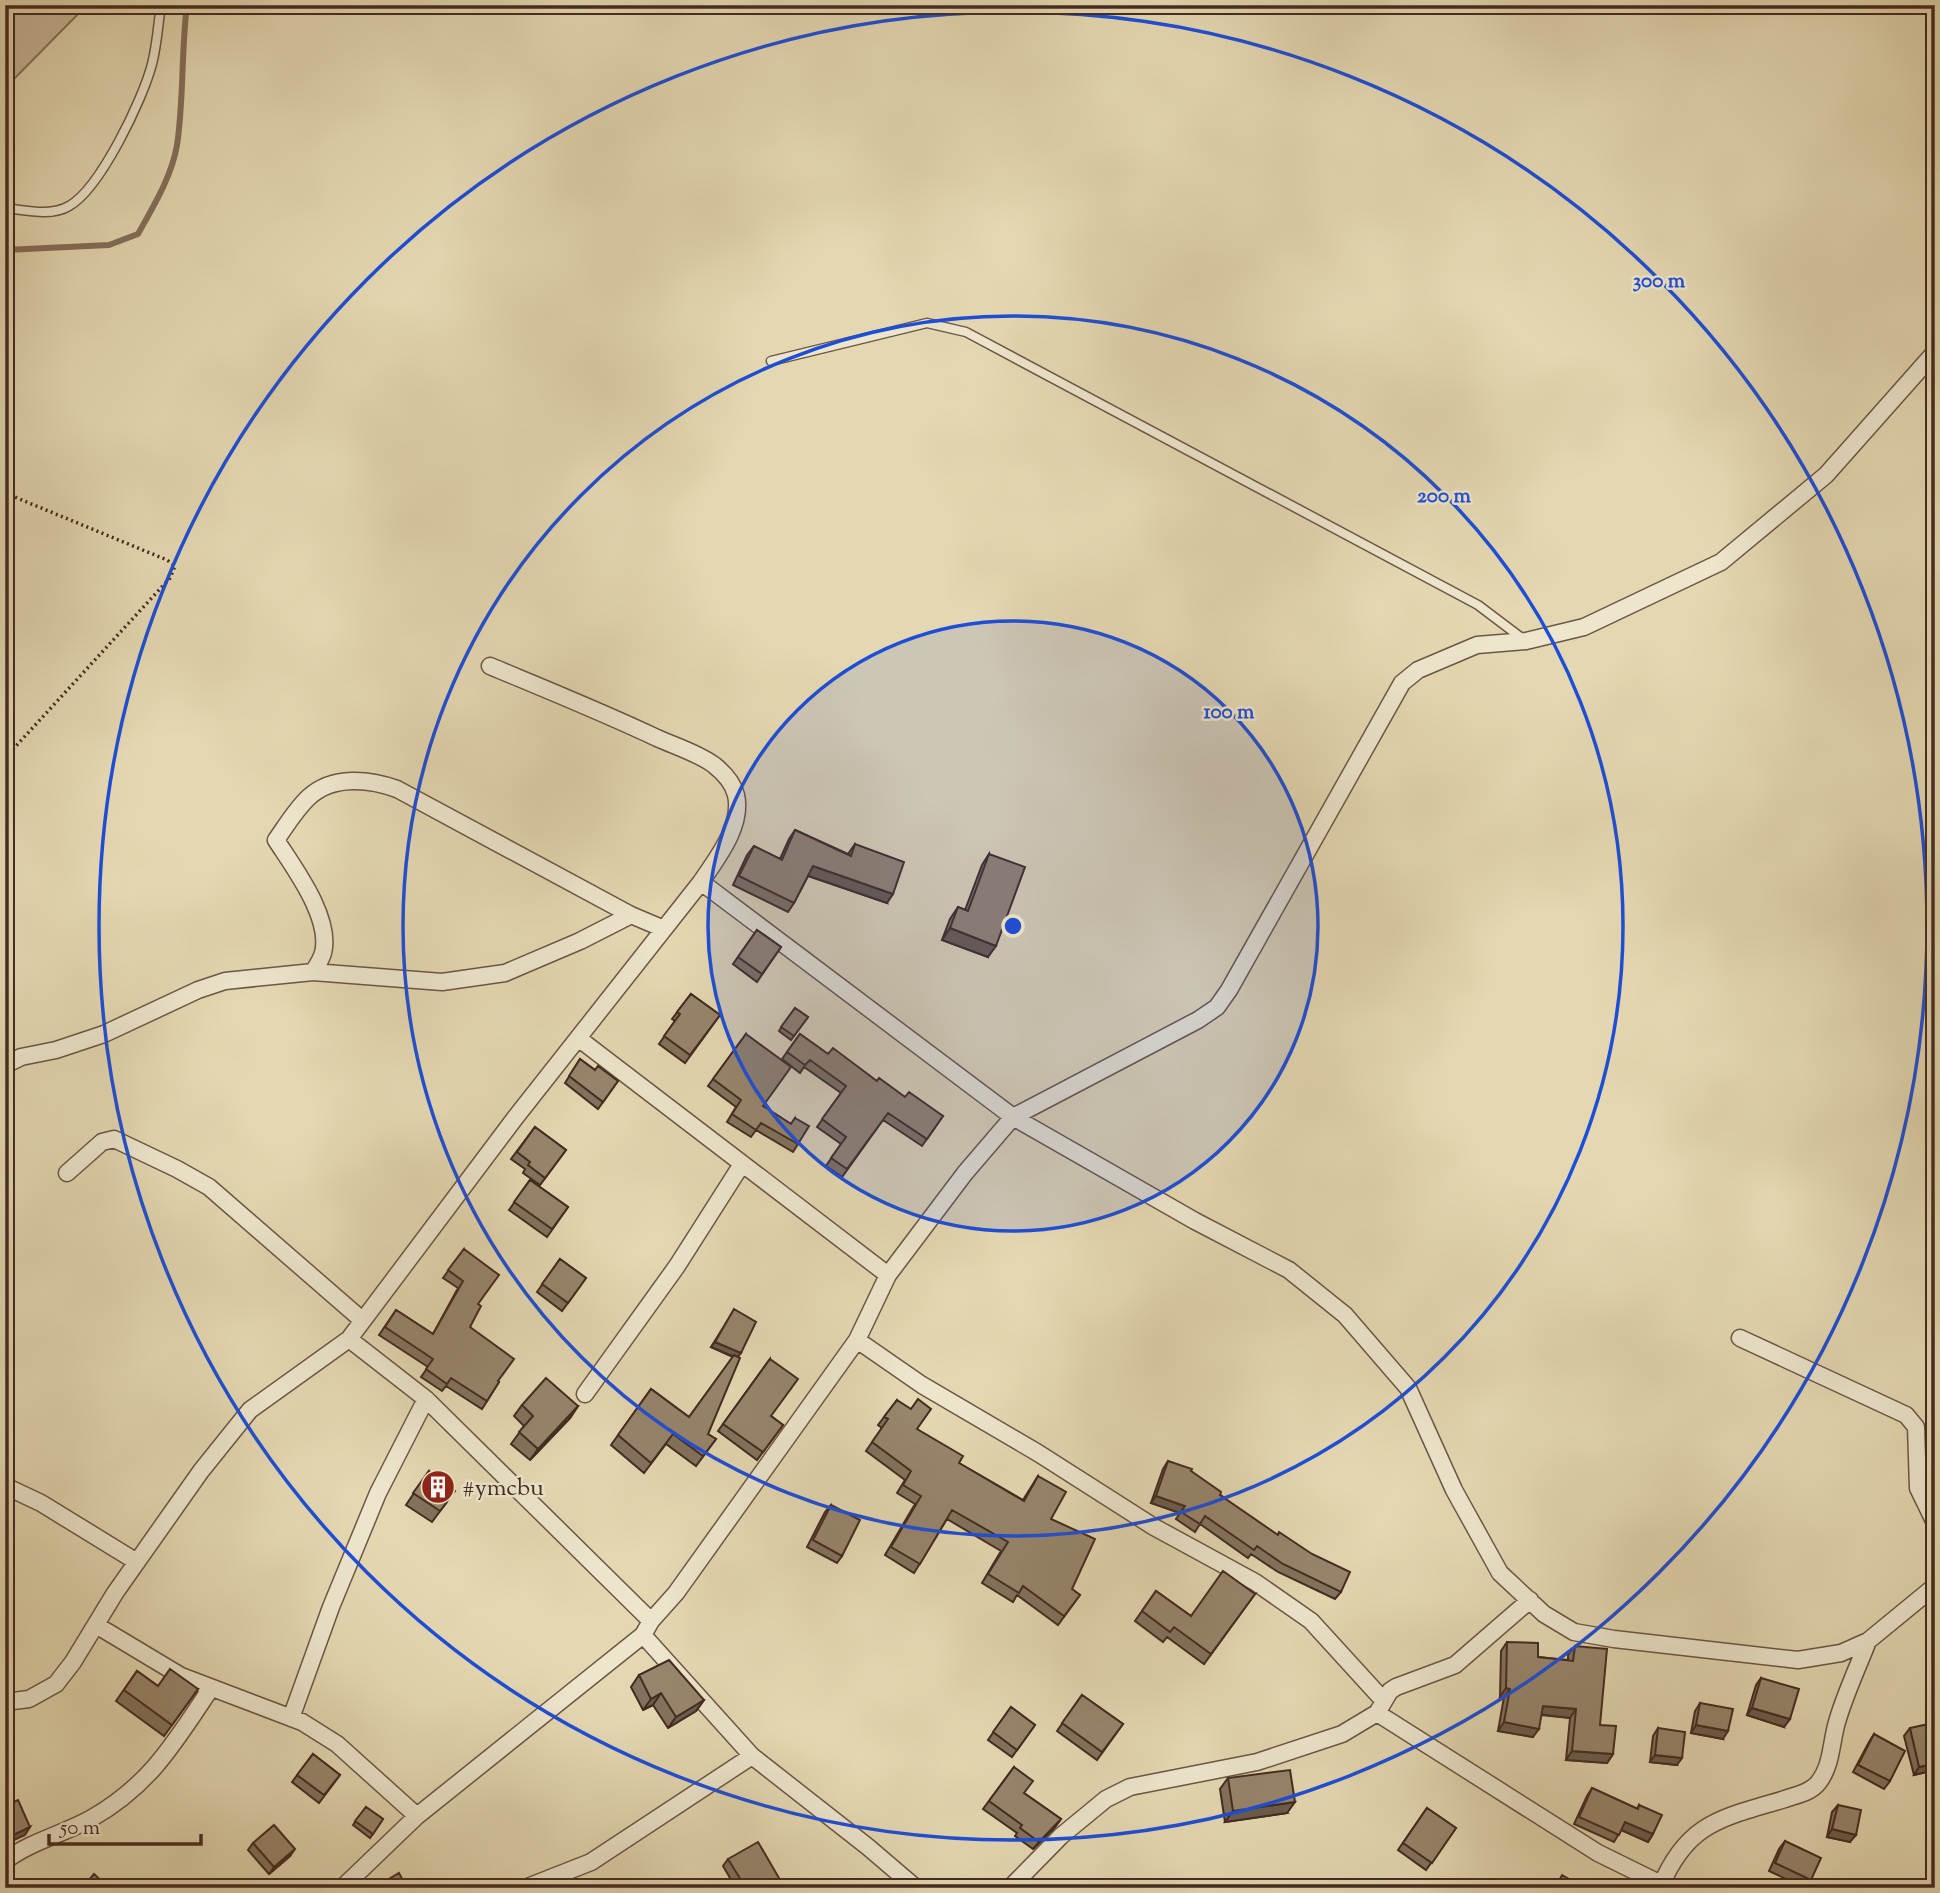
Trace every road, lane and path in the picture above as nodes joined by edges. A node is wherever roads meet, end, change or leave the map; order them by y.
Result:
1 (161, 5) edge
2 (5, 208) edge
3 (1935, 352) edge
4 (771, 361) dead end
5 (5, 493) edge
6 (1526, 641) junction
7 (490, 666) dead end
8 (5, 758) edge
9 (701, 882) junction
10 (631, 915) junction
11 (664, 929) junction
12 (313, 972) junction
13 (578, 1038) junction
14 (5, 1065) edge
15 (1013, 1117) junction
16 (742, 1164) junction
17 (67, 1173) dead end
18 (888, 1275) junction
19 (362, 1320) junction
20 (1740, 1338) dead end
21 (349, 1339) junction
22 (858, 1340) junction
23 (585, 1394) dead end
24 (426, 1399) junction
25 (5, 1486) edge
26 (1935, 1523) edge
27 (137, 1562) junction
28 (1935, 1586) edge
29 (1530, 1600) junction
30 (96, 1625) junction
31 (647, 1628) junction
32 (1868, 1641) junction
33 (211, 1688) junction
34 (5, 1702) edge
35 (1380, 1707) junction
36 (291, 1717) junction
37 (752, 1756) junction
38 (417, 1816) junction
39 (5, 1861) edge
40 (1661, 1886) edge
41 (342, 1888) edge
42 (525, 1888) edge
43 (916, 1888) edge
44 (1010, 1888) edge

1 - 2 lane
3 - 6 street
4 - 6 lane
5 - 8 path
6 - 15 street
7 - 9 street
9 - 11 street
9 - 15 street
10 - 11 street
10 - 12 street
10 - 12 street
11 - 13 street
12 - 14 street
13 - 16 street
13 - 19 street
15 - 18 street
15 - 29 street
16 - 18 street
16 - 23 street
17 - 19 street
18 - 22 street
19 - 21 street
20 - 26 street
21 - 24 street
21 - 27 street
22 - 31 street
22 - 35 street
24 - 31 street
24 - 36 street
25 - 27 street
27 - 30 street
28 - 32 street
29 - 32 street
29 - 35 street
30 - 33 street
30 - 34 street
31 - 37 street
31 - 38 street
32 - 40 street
33 - 36 street
33 - 39 street
35 - 40 street
35 - 44 street
36 - 38 street
37 - 42 street
37 - 43 street
38 - 41 street

